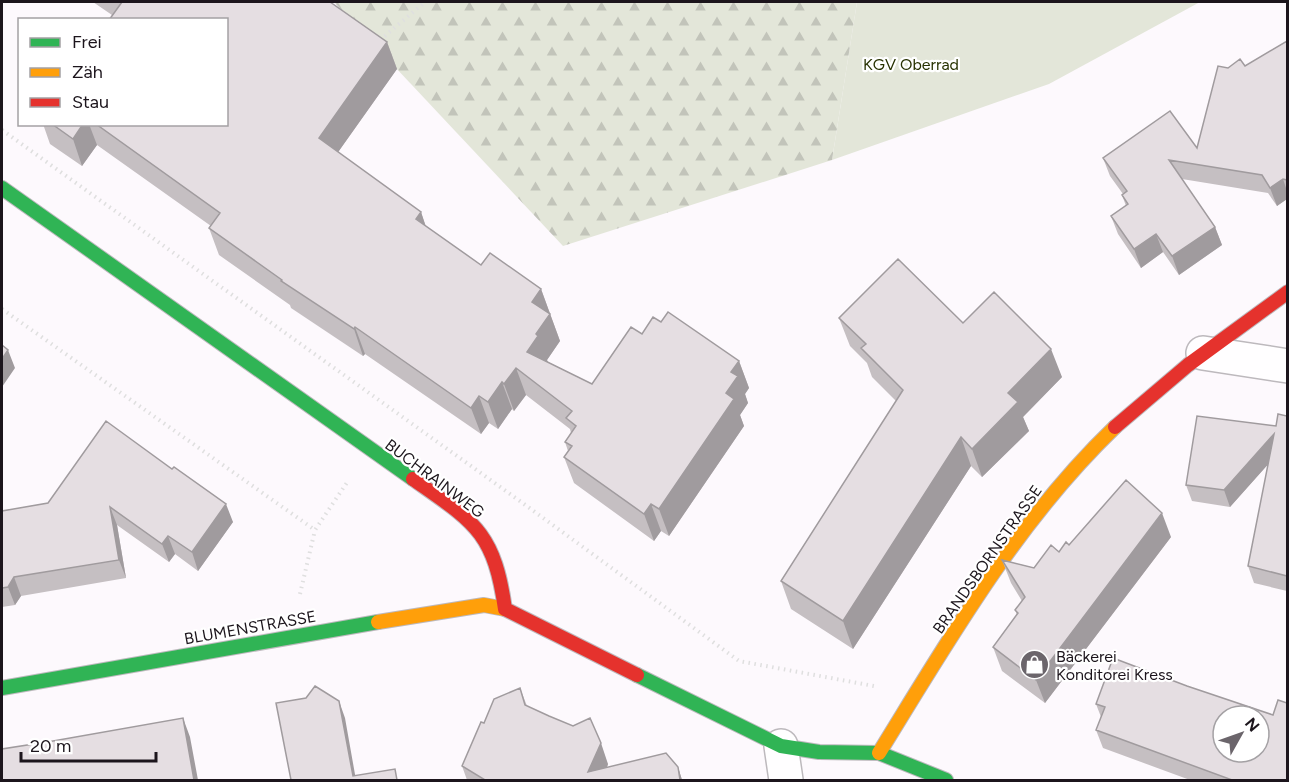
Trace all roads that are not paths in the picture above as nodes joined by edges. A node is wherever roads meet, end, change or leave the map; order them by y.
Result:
1 (2, 188) edge
2 (1287, 292) edge
3 (1203, 353) junction
4 (1287, 366) edge
5 (505, 609) junction
6 (2, 688) edge
7 (781, 746) junction
8 (879, 753) junction
9 (786, 780) edge
10 (946, 780) edge

1 - 5 street, BUCHRAINWEG
2 - 3 street, BRANDSBORNSTRASSE
3 - 4 street
3 - 8 street, BRANDSBORNSTRASSE
5 - 6 street, BLUMENSTRASSE
5 - 7 street
7 - 8 street
7 - 9 street
8 - 10 street

